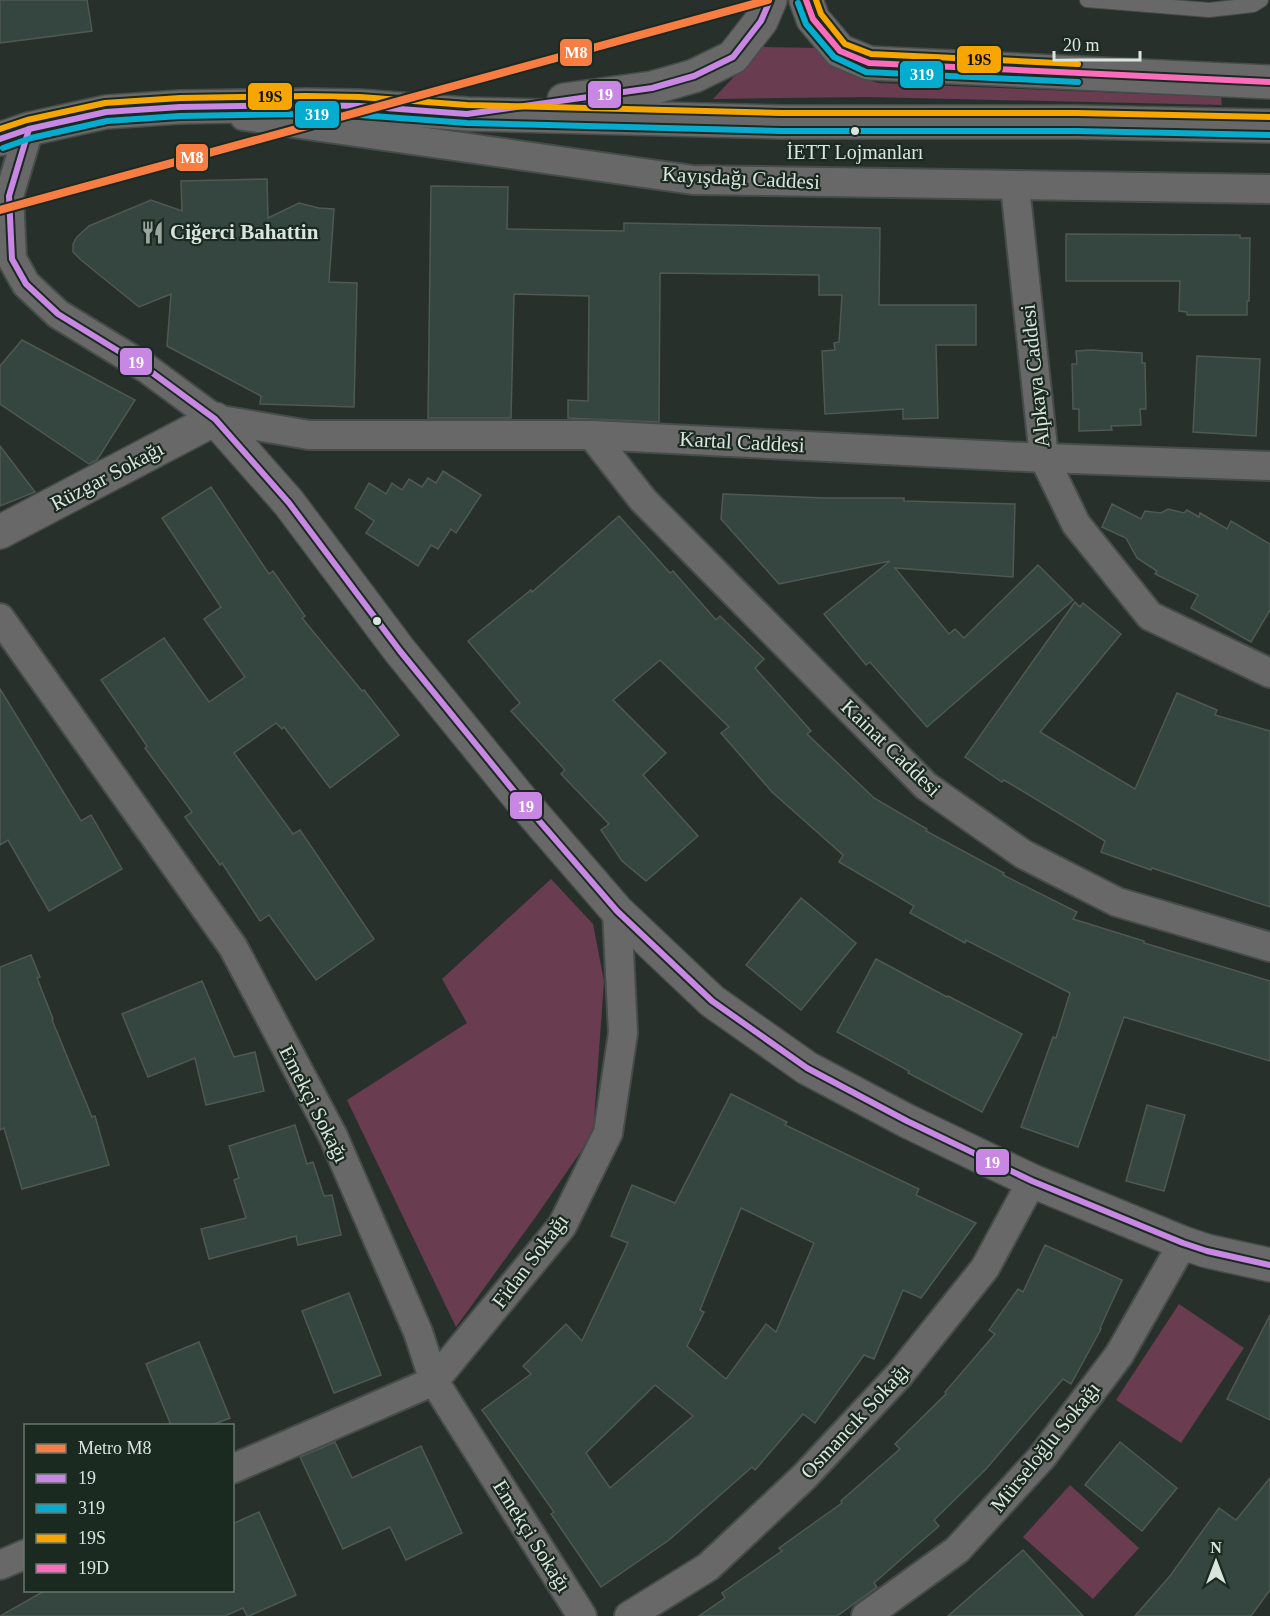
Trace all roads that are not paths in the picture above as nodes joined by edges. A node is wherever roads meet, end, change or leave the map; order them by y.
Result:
1 (770, 0) edge
2 (806, 0) edge
3 (1087, 0) edge
4 (1261, 0) edge
5 (1270, 82) edge
6 (180, 107) junction
7 (467, 114) junction
8 (1270, 126) edge
9 (10, 131) edge
10 (1015, 186) junction
11 (1270, 189) edge
12 (215, 419) junction
13 (592, 435) junction
14 (1044, 458) junction
15 (1270, 466) edge
16 (0, 532) edge
17 (0, 618) edge
18 (1270, 673) edge
19 (617, 911) junction
20 (1270, 947) edge
21 (1032, 1181) junction
22 (1183, 1243) junction
23 (1270, 1265) edge
24 (434, 1381) junction
25 (234, 1468) edge
26 (24, 1555) edge
27 (0, 1565) edge
28 (582, 1616) edge
29 (629, 1616) edge
30 (866, 1616) edge

1 - 7 main road
2 - 5 main road
3 - 4 lane
6 - 7 main road, Kayışdağı Caddesi
6 - 9 main road, Kayışdağı Caddesi
6 - 10 street, Kayışdağı Caddesi
7 - 8 main road, Kayışdağı Caddesi
9 - 12 street
10 - 11 street, Kayışdağı Caddesi
10 - 14 street, Alpkaya Caddesi
12 - 13 street, Kartal Caddesi
12 - 16 street, Rüzgar Sokağı
12 - 19 street
13 - 14 street, Kartal Caddesi
13 - 20 street, Kainat Caddesi
14 - 15 street, Kartal Caddesi
14 - 18 street, Alpkaya Caddesi
17 - 24 street, Emekçi Sokağı
19 - 21 street
19 - 24 street, Fidan Sokağı
21 - 22 street
21 - 29 street, Osmancık Sokağı
22 - 23 street
22 - 30 street, Mürseloğlu Sokağı
24 - 25 street, Fidan Sokağı
24 - 28 street, Emekçi Sokağı
26 - 27 street

